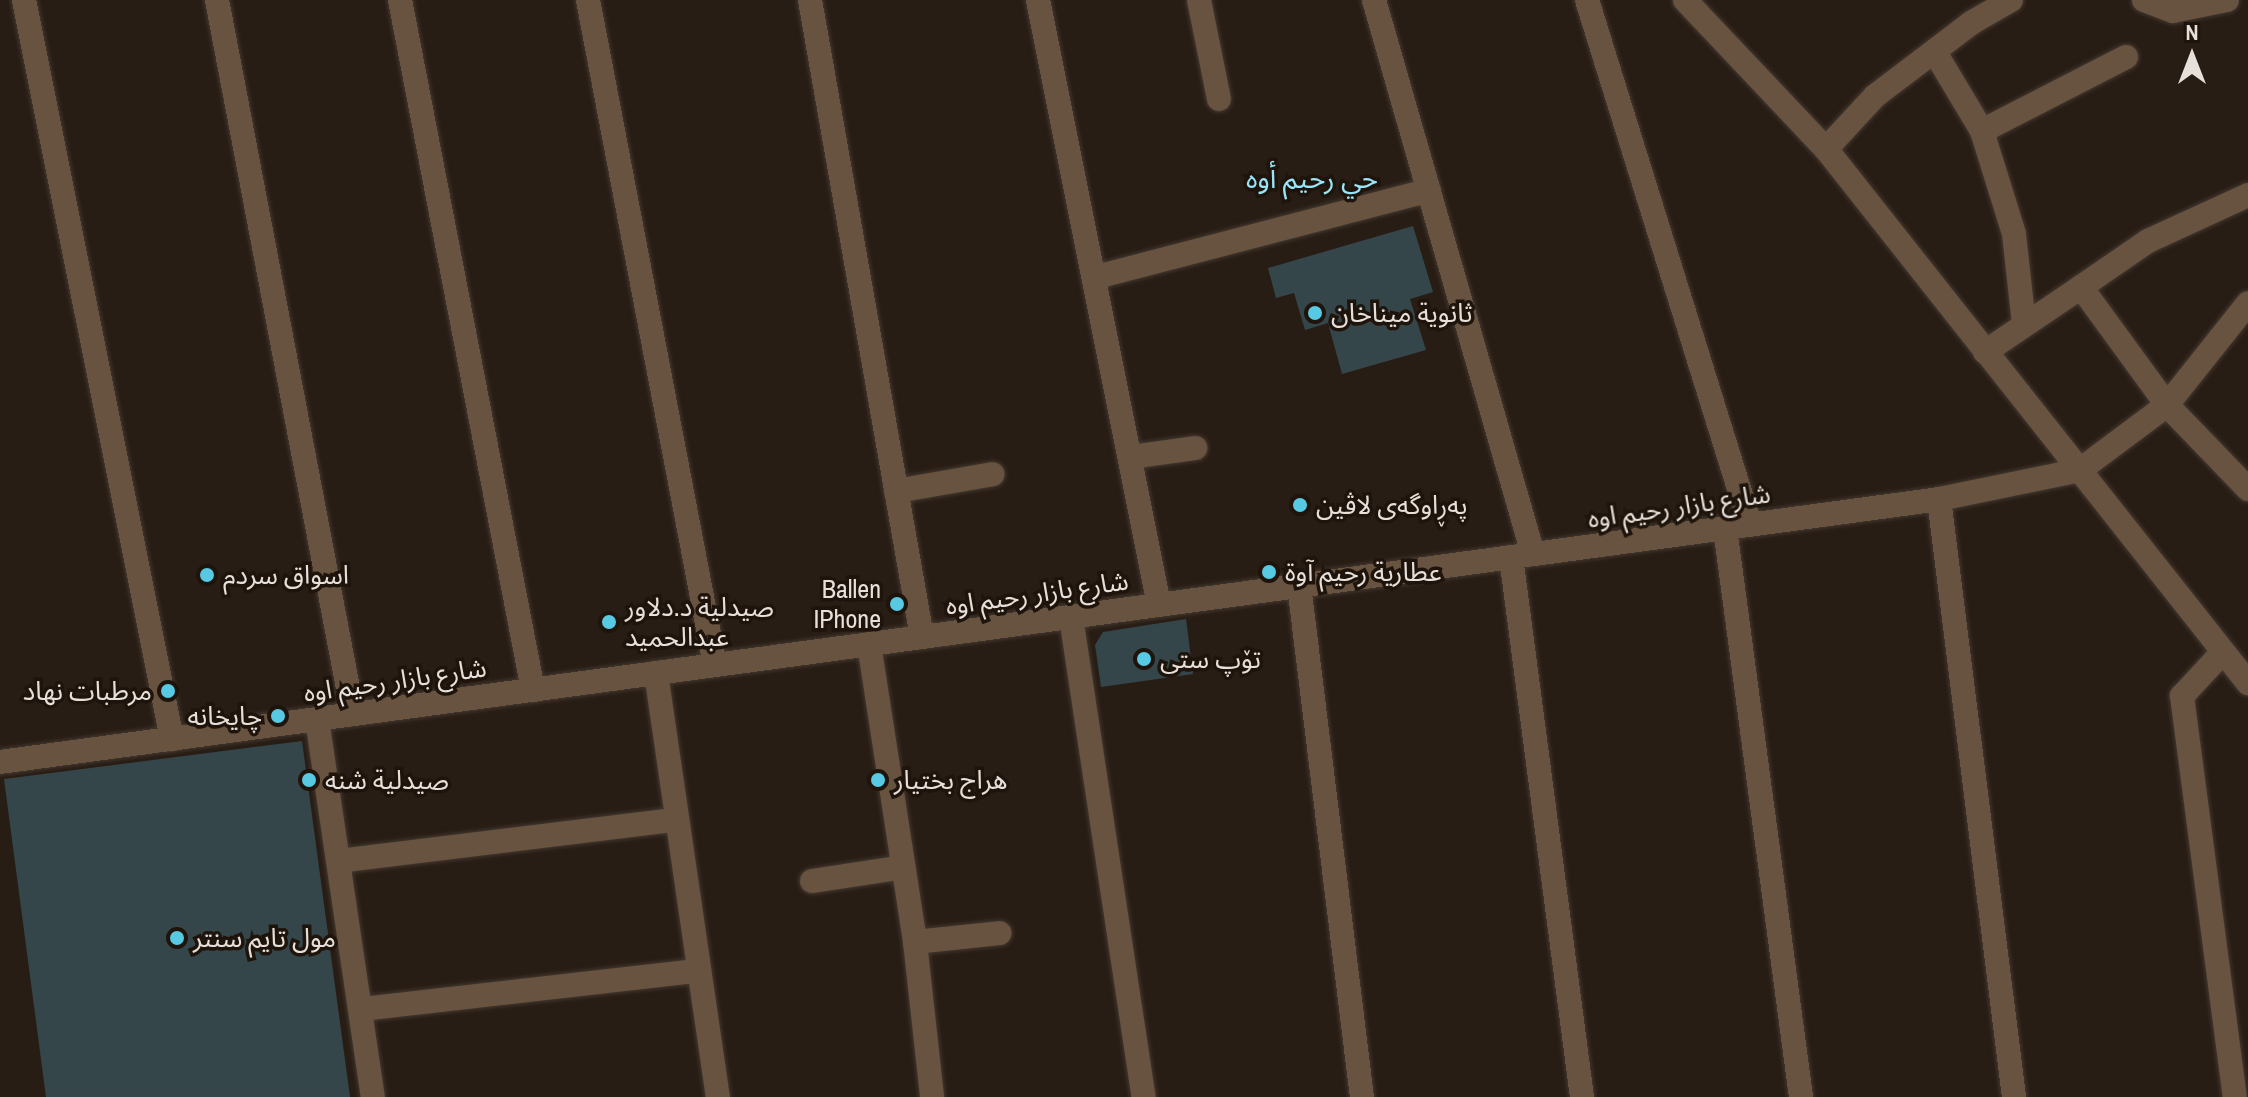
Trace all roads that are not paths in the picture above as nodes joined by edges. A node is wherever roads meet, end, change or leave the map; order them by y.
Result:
1 (24, 0) edge
2 (217, 0) edge
3 (400, 0) edge
4 (588, 0) edge
5 (810, 0) edge
6 (1038, 0) edge
7 (1199, 0) edge
8 (1374, 0) edge
9 (1587, 0) edge
10 (1685, 0) edge
11 (2011, 0) edge
12 (2144, 0) edge
13 (2227, 0) edge
14 (1968, 11) edge
15 (1936, 54) junction
16 (2126, 57) dead end
17 (1219, 99) dead end
18 (1982, 131) junction
19 (1826, 149) junction
20 (1429, 190) junction
21 (2248, 195) edge
22 (1096, 277) junction
23 (2081, 287) junction
24 (2248, 303) edge
25 (2024, 324) junction
26 (1985, 352) junction
27 (2167, 405) junction
28 (1195, 448) dead end
29 (1131, 457) junction
30 (2080, 470) junction
31 (993, 474) dead end
32 (2248, 489) edge
33 (896, 491) junction
34 (1939, 499) junction
35 (1750, 524) junction
36 (1725, 528) junction
37 (1522, 555) junction
38 (1299, 585) junction
39 (1159, 605) junction
40 (1071, 617) junction
41 (922, 637) junction
42 (869, 644) junction
43 (2222, 653) junction
44 (715, 665) junction
45 (656, 673) junction
46 (2248, 683) edge
47 (533, 690) junction
48 (353, 714) junction
49 (317, 719) junction
50 (172, 739) junction
51 (0, 762) edge
52 (675, 820) junction
53 (339, 861) junction
54 (903, 867) junction
55 (812, 881) dead end
56 (1000, 933) dead end
57 (915, 942) junction
58 (698, 971) junction
59 (362, 1009) junction
60 (373, 1097) edge
61 (718, 1097) edge
62 (932, 1097) edge
63 (1144, 1097) edge
64 (1362, 1097) edge
65 (1582, 1097) edge
66 (1801, 1097) edge
67 (2014, 1097) edge
68 (2235, 1097) edge

1 - 50 street
2 - 48 street
3 - 47 street
4 - 44 street
5 - 33 street
6 - 22 street
7 - 17 street
8 - 20 street
9 - 35 street
10 - 19 street
11 - 14 street
12 - 13 street
14 - 15 street
15 - 18 street
15 - 19 street
16 - 18 street
18 - 25 street
19 - 26 street
20 - 22 street
20 - 37 street
21 - 23 street
22 - 29 street
23 - 25 street
23 - 27 street
24 - 27 street
25 - 26 street
26 - 30 street
27 - 30 street
27 - 32 street
28 - 29 street
29 - 39 street
30 - 34 street, شارع بازار رحيم اوه
30 - 43 street
31 - 33 street
33 - 41 street
34 - 35 street, شارع بازار رحيم اوه
34 - 67 street
35 - 36 street, شارع بازار رحيم اوه
36 - 37 street, شارع بازار رحيم اوه
36 - 66 street
37 - 38 street, شارع بازار رحيم اوه
37 - 65 street
38 - 39 street, شارع بازار رحيم اوه
38 - 64 street
39 - 40 street, شارع بازار رحيم اوه
40 - 41 street, شارع بازار رحيم اوه
40 - 63 street
41 - 42 street, شارع بازار رحيم اوه
42 - 44 street, شارع بازار رحيم اوه
42 - 54 street
43 - 46 street
43 - 68 street
44 - 45 street, شارع بازار رحيم اوه
45 - 47 street, شارع بازار رحيم اوه
45 - 52 street
47 - 48 street, شارع بازار رحيم اوه
48 - 49 street, شارع بازار رحيم اوه
49 - 50 street, شارع بازار رحيم اوه
49 - 53 street
50 - 51 street, شارع بازار رحيم اوه
52 - 53 street
52 - 58 street
53 - 59 street
54 - 55 street
54 - 57 street
56 - 57 street
57 - 62 street
58 - 59 street
58 - 61 street
59 - 60 street

